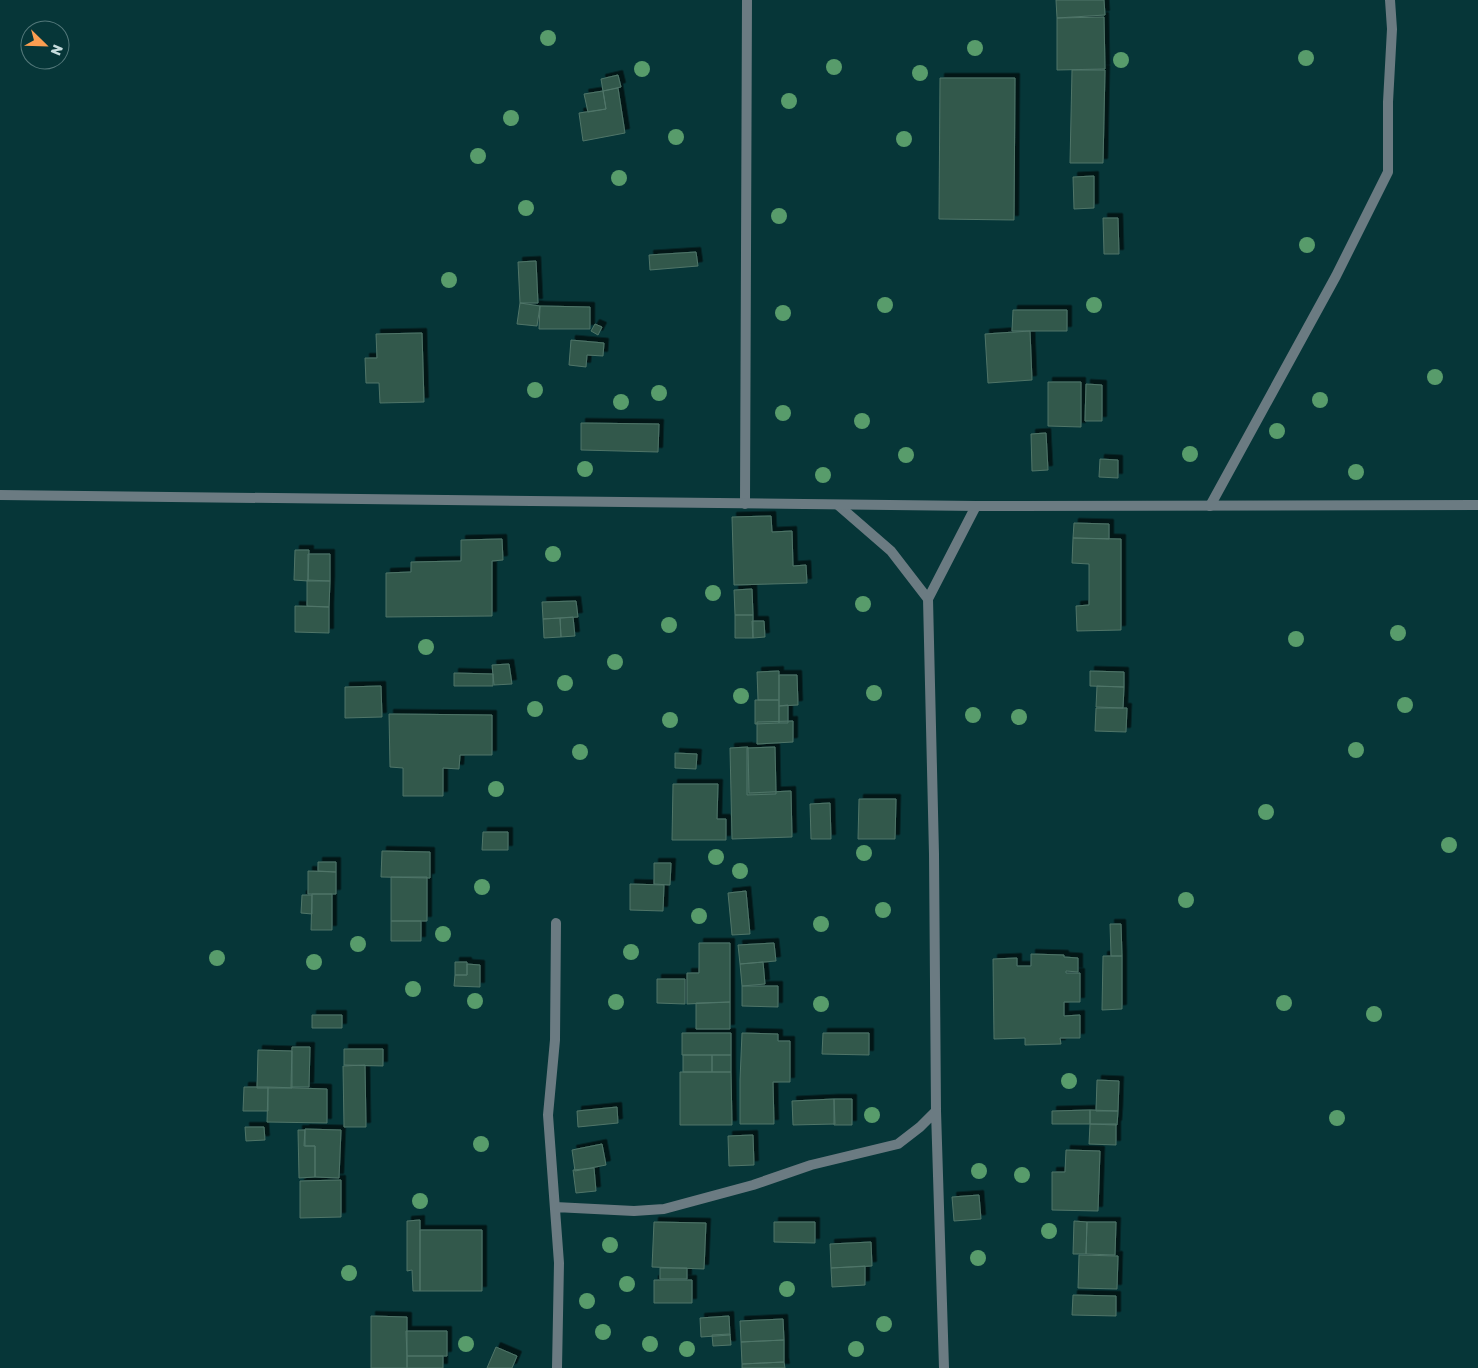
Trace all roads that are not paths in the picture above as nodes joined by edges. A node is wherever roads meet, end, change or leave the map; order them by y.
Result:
1 (748, 0) edge
2 (1390, 0) edge
3 (0, 495) edge
4 (745, 504) junction
5 (838, 505) junction
6 (1478, 505) edge
7 (976, 506) junction
8 (1210, 506) junction
9 (928, 599) junction
10 (556, 923) dead end
11 (936, 1112) junction
12 (555, 1207) junction
13 (557, 1368) edge
14 (944, 1368) edge

1 - 4 street
2 - 8 street
3 - 4 street
4 - 5 street
5 - 7 street
5 - 9 street
6 - 8 street
7 - 8 street
7 - 9 street
9 - 11 street
10 - 12 street
11 - 12 street
11 - 14 street
12 - 13 street

